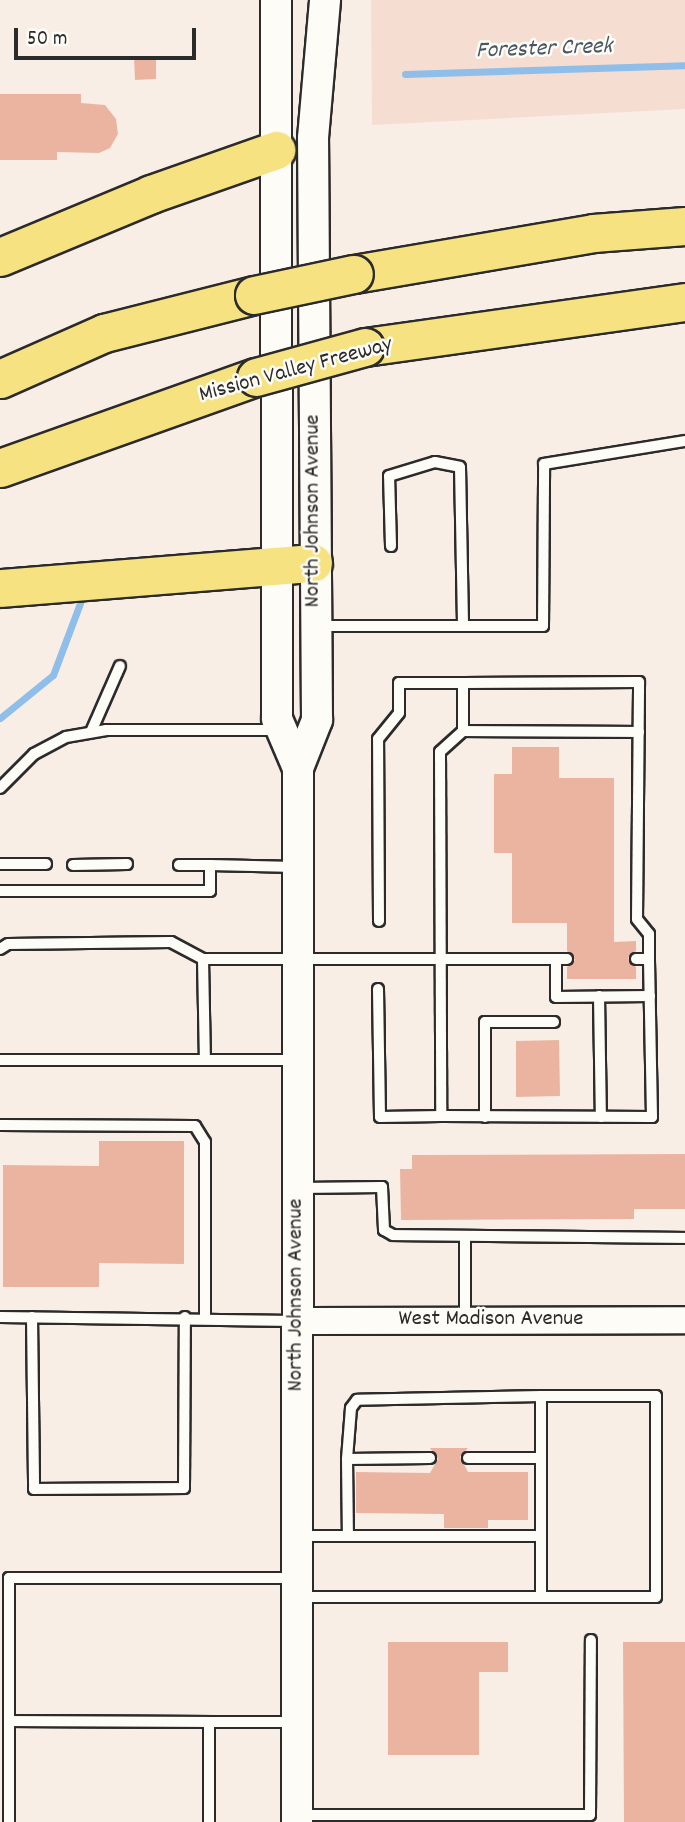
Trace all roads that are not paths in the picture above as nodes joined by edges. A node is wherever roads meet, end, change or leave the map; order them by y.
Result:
1 (276, 0) edge
2 (326, 0) edge
3 (276, 150) junction
4 (685, 226) edge
5 (0, 257) edge
6 (685, 302) edge
7 (0, 379) edge
8 (685, 441) edge
9 (0, 468) edge
10 (391, 546) dead end
11 (313, 563) junction
12 (276, 564) junction
13 (0, 588) edge
14 (463, 624) junction
15 (314, 626) junction
16 (120, 666) dead end
17 (463, 683) junction
18 (283, 730) junction
19 (463, 731) junction
20 (91, 733) junction
21 (639, 733) junction
22 (298, 768) junction
23 (0, 788) edge
24 (0, 864) edge
25 (46, 864) dead end
26 (73, 864) dead end
27 (127, 864) dead end
28 (179, 864) dead end
29 (210, 865) junction
30 (298, 867) junction
31 (0, 891) edge
32 (379, 921) dead end
33 (0, 948) edge
34 (203, 959) junction
35 (440, 959) junction
36 (636, 959) dead end
37 (649, 959) junction
38 (297, 960) junction
39 (378, 989) dead end
40 (599, 996) junction
41 (650, 996) junction
42 (554, 1022) dead end
43 (205, 1059) junction
44 (0, 1060) edge
45 (297, 1060) junction
46 (442, 1116) junction
47 (485, 1116) junction
48 (601, 1117) junction
49 (0, 1125) edge
50 (297, 1188) junction
51 (466, 1238) junction
52 (685, 1238) edge
53 (0, 1317) edge
54 (32, 1317) junction
55 (184, 1317) junction
56 (205, 1317) junction
57 (466, 1320) junction
58 (685, 1320) edge
59 (297, 1321) junction
60 (541, 1396) junction
61 (430, 1458) dead end
62 (468, 1458) dead end
63 (541, 1458) junction
64 (347, 1459) junction
65 (297, 1536) junction
66 (348, 1536) junction
67 (541, 1536) junction
68 (297, 1587) junction
69 (541, 1597) junction
70 (591, 1640) dead end
71 (9, 1721) junction
72 (209, 1722) junction
73 (297, 1722) junction
74 (297, 1818) edge
75 (544, 1818) edge
76 (590, 1818) edge
77 (9, 1822) edge
78 (209, 1822) edge

1 - 3 main road, North Johnson Avenue
2 - 11 main road, North Johnson Avenue
3 - 5 highway
3 - 12 main road, North Johnson Avenue
4 - 7 highway, bridge
6 - 9 highway, Mission Valley Freeway, bridge
8 - 14 lane
10 - 14 lane
11 - 12 highway
11 - 15 main road, North Johnson Avenue
12 - 13 highway
12 - 18 main road, North Johnson Avenue
14 - 15 lane
15 - 22 main road, North Johnson Avenue
16 - 20 lane
17 - 19 lane
17 - 21 lane
17 - 32 lane
18 - 20 lane
18 - 22 main road, North Johnson Avenue
19 - 21 lane
19 - 35 lane
20 - 23 lane
21 - 37 lane
22 - 30 main road, North Johnson Avenue
24 - 25 lane
26 - 27 lane
28 - 29 lane
29 - 30 lane
29 - 31 lane
30 - 38 main road, North Johnson Avenue
33 - 34 lane
34 - 38 lane
34 - 43 lane
35 - 38 lane
35 - 40 lane
35 - 46 lane
36 - 37 lane
37 - 41 lane
38 - 45 main road, North Johnson Avenue
39 - 46 lane
40 - 41 lane
40 - 48 lane
41 - 48 lane
42 - 47 lane
43 - 44 lane
43 - 45 lane
45 - 50 main road, North Johnson Avenue
46 - 47 lane
47 - 48 lane
49 - 56 lane
50 - 51 lane
50 - 59 main road, North Johnson Avenue
51 - 52 lane
51 - 57 lane
53 - 54 lane
54 - 55 lane
54 - 55 lane
55 - 56 lane
56 - 59 lane
57 - 58 street, West Madison Avenue
57 - 59 street, West Madison Avenue
59 - 65 main road, North Johnson Avenue
60 - 63 lane
60 - 64 lane
60 - 69 lane
61 - 64 lane
62 - 63 lane
63 - 67 lane
64 - 66 lane
65 - 66 lane
65 - 68 main road, North Johnson Avenue
66 - 67 lane
67 - 69 lane
68 - 69 lane
68 - 71 lane
68 - 73 main road, North Johnson Avenue
70 - 76 lane
71 - 72 lane
71 - 77 lane
72 - 73 lane
72 - 78 lane
73 - 74 main road, North Johnson Avenue
74 - 75 lane
75 - 76 lane

